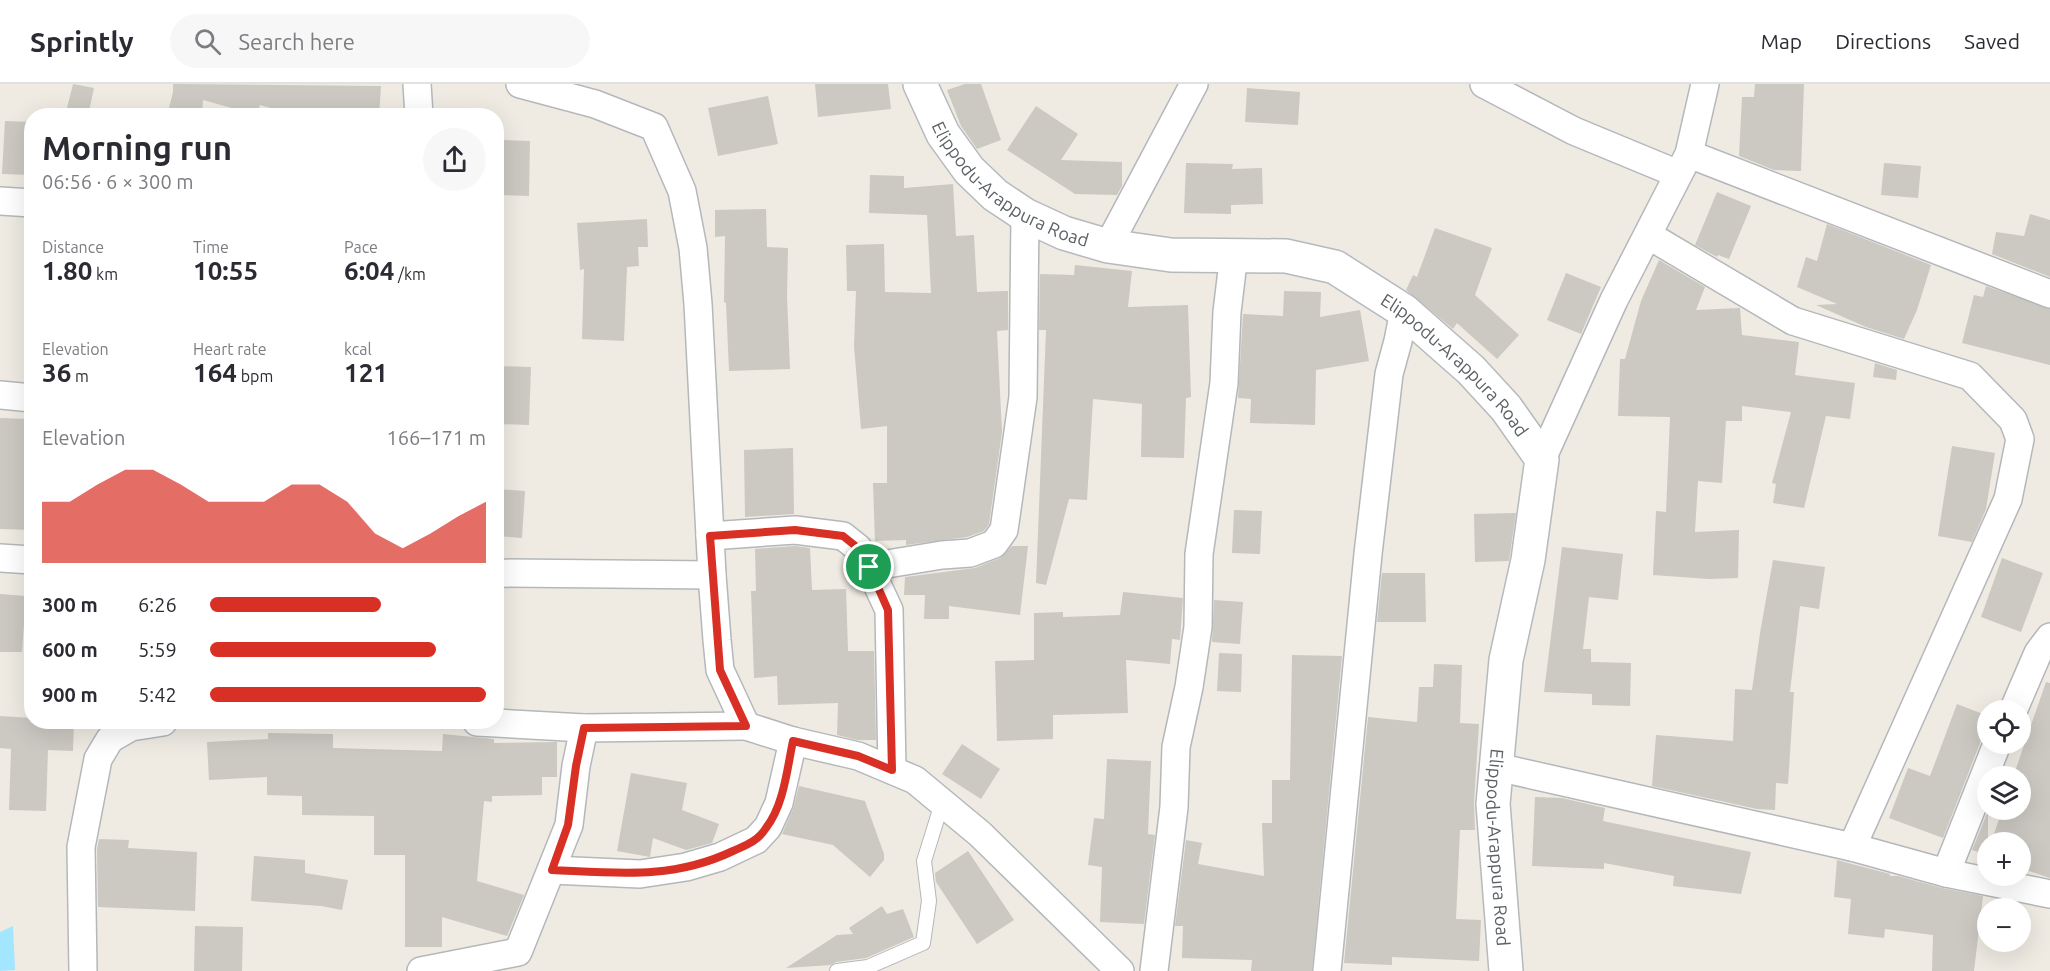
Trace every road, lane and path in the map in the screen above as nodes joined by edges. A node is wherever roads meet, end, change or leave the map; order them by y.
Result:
1 (417, 84) edge
2 (520, 84) edge
3 (920, 84) edge
4 (1194, 84) edge
5 (1484, 84) edge
6 (1705, 84) edge
7 (418, 108) edge
8 (1684, 164) junction
9 (0, 201) edge
10 (24, 202) edge
11 (1025, 215) junction
12 (1647, 235) junction
13 (1108, 246) junction
14 (1234, 254) junction
15 (2050, 294) edge
16 (1404, 311) junction
17 (0, 395) edge
18 (24, 397) edge
19 (1542, 459) junction
20 (710, 536) junction
21 (0, 558) edge
22 (24, 560) edge
23 (869, 567) junction
24 (504, 573) edge
25 (712, 576) junction
26 (2050, 637) edge
27 (2018, 700) edge
28 (504, 724) edge
29 (746, 726) junction
30 (584, 728) junction
31 (129, 729) edge
32 (793, 741) junction
33 (1993, 754) edge
34 (1497, 767) junction
35 (892, 770) junction
36 (942, 803) junction
37 (1852, 847) junction
38 (552, 870) junction
39 (1946, 873) junction
40 (2050, 894) edge
41 (1158, 970) edge
42 (83, 971) edge
43 (422, 971) edge
44 (837, 971) edge
45 (1120, 971) edge
46 (1327, 971) edge
47 (1506, 971) edge

1 - 7 street
2 - 20 street
3 - 11 street, Elippodu-Arappura Road
4 - 13 street
5 - 8 street
6 - 8 street
8 - 12 street
8 - 15 street
9 - 10 street
11 - 13 street, Elippodu-Arappura Road
11 - 23 street
12 - 19 street
12 - 37 street
13 - 14 street, Elippodu-Arappura Road
14 - 16 street, Elippodu-Arappura Road
14 - 41 street
16 - 19 street, Elippodu-Arappura Road
16 - 46 street
17 - 18 street
19 - 34 street, Elippodu-Arappura Road
20 - 23 street
20 - 25 street
21 - 22 street
23 - 35 street
24 - 25 street
25 - 29 street
26 - 27 street
28 - 30 street
29 - 30 street
29 - 32 street
30 - 38 street
31 - 42 street
32 - 35 street
32 - 38 street
33 - 39 street
34 - 37 street
34 - 47 street, Elippodu-Arappura Road
35 - 36 street
36 - 44 lane
36 - 45 street
37 - 39 street
38 - 43 street
39 - 40 street

